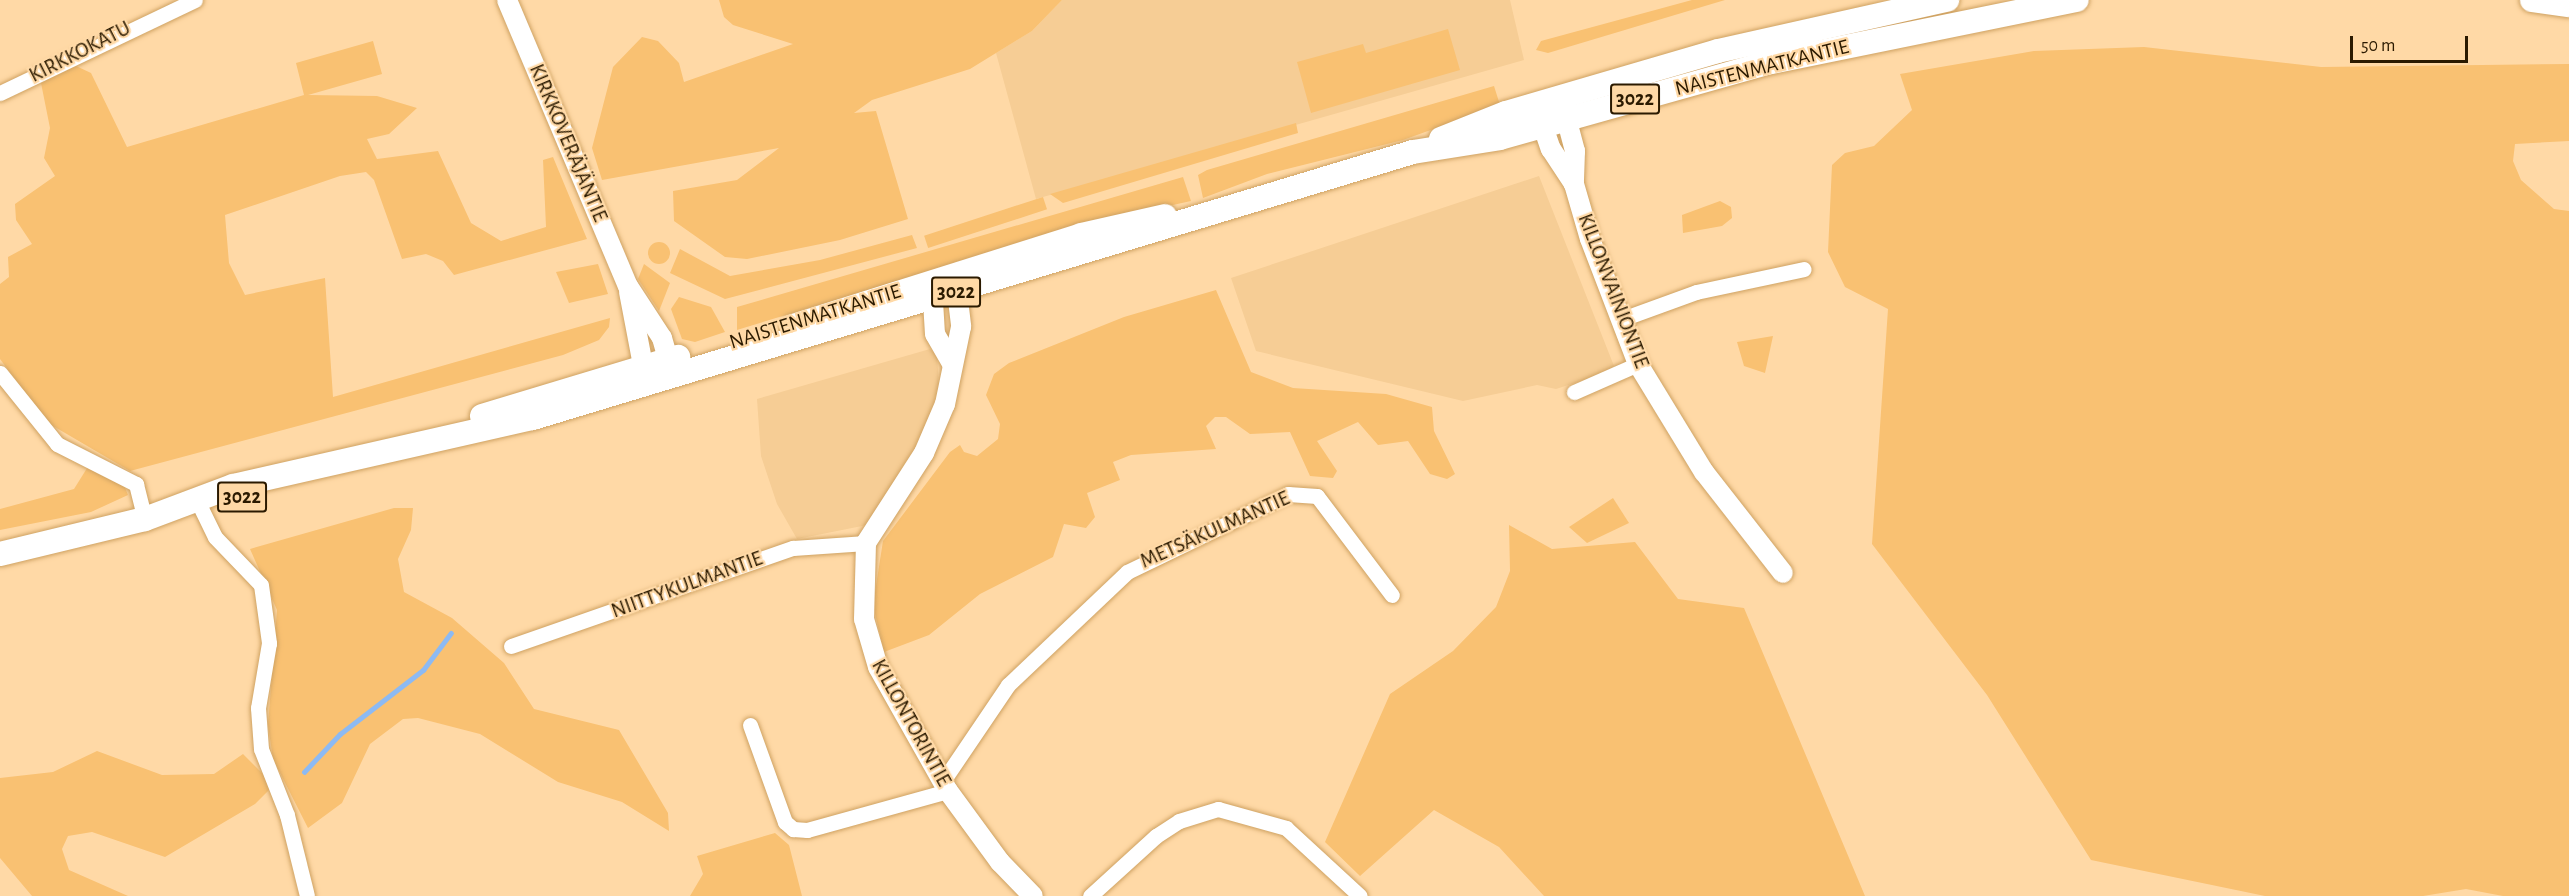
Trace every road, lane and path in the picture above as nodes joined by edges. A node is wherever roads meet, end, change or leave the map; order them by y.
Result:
1 (195, 0) edge
2 (507, 0) edge
3 (2077, 0) edge
4 (2532, 0) edge
5 (1932, 1) edge
6 (1895, 5) edge
7 (2569, 5) edge
8 (1930, 29) junction
9 (1900, 35) junction
10 (0, 93) edge
11 (1564, 107) junction
12 (1539, 115) junction
13 (1574, 184) junction
14 (1804, 269) dead end
15 (628, 286) junction
16 (941, 287) junction
17 (1622, 319) junction
18 (952, 363) junction
19 (1638, 364) junction
20 (671, 367) junction
21 (0, 374) edge
22 (645, 375) junction
23 (1574, 392) dead end
24 (198, 505) junction
25 (145, 519) junction
26 (866, 543) junction
27 (0, 554) edge
28 (1783, 573) dead end
29 (1392, 595) dead end
30 (511, 646) dead end
31 (750, 725) dead end
32 (945, 786) junction
33 (307, 896) edge
34 (1033, 896) edge
35 (1090, 896) edge
36 (1360, 896) edge

1 - 10 street, KIRKKOKATU
2 - 15 street, KIRKKOVERÄJÄNTIE
3 - 8 main road, NAISTENMATKANTIE / 3022
4 - 7 main road
5 - 6 main road, NAISTENMATKANTIE / 3022
5 - 8 street
6 - 9 street
6 - 11 main road, NAISTENMATKANTIE / 3022
8 - 9 main road, NAISTENMATKANTIE / 3022
9 - 11 main road, NAISTENMATKANTIE / 3022
11 - 12 main road, NAISTENMATKANTIE / 3022
11 - 13 street, KILLONVAINIONTIE
12 - 13 street, KILLONVAINIONTIE
12 - 16 main road, NAISTENMATKANTIE / 3022
13 - 17 street, KILLONVAINIONTIE
14 - 17 street
15 - 20 street, KIRKKOVERÄJÄNTIE
15 - 22 street, KIRKKOVERÄJÄNTIE
16 - 18 street
16 - 18 street, KILLONTORINTIE
16 - 20 main road, NAISTENMATKANTIE / 3022
17 - 19 street, KILLONVAINIONTIE
18 - 26 street, KILLONTORINTIE
19 - 23 street
19 - 28 street, KILLONVAINIONTIE
20 - 22 main road, NAISTENMATKANTIE / 3022
21 - 25 street
22 - 24 main road, NAISTENMATKANTIE / 3022
24 - 25 main road, NAISTENMATKANTIE / 3022
24 - 33 street
25 - 27 main road, NAISTENMATKANTIE / 3022
26 - 30 street, NIITTYKULMANTIE
26 - 32 street, KILLONTORINTIE
29 - 32 street, METSÄKULMANTIE
31 - 32 street
32 - 34 street, KILLONTORINTIE
35 - 36 street

